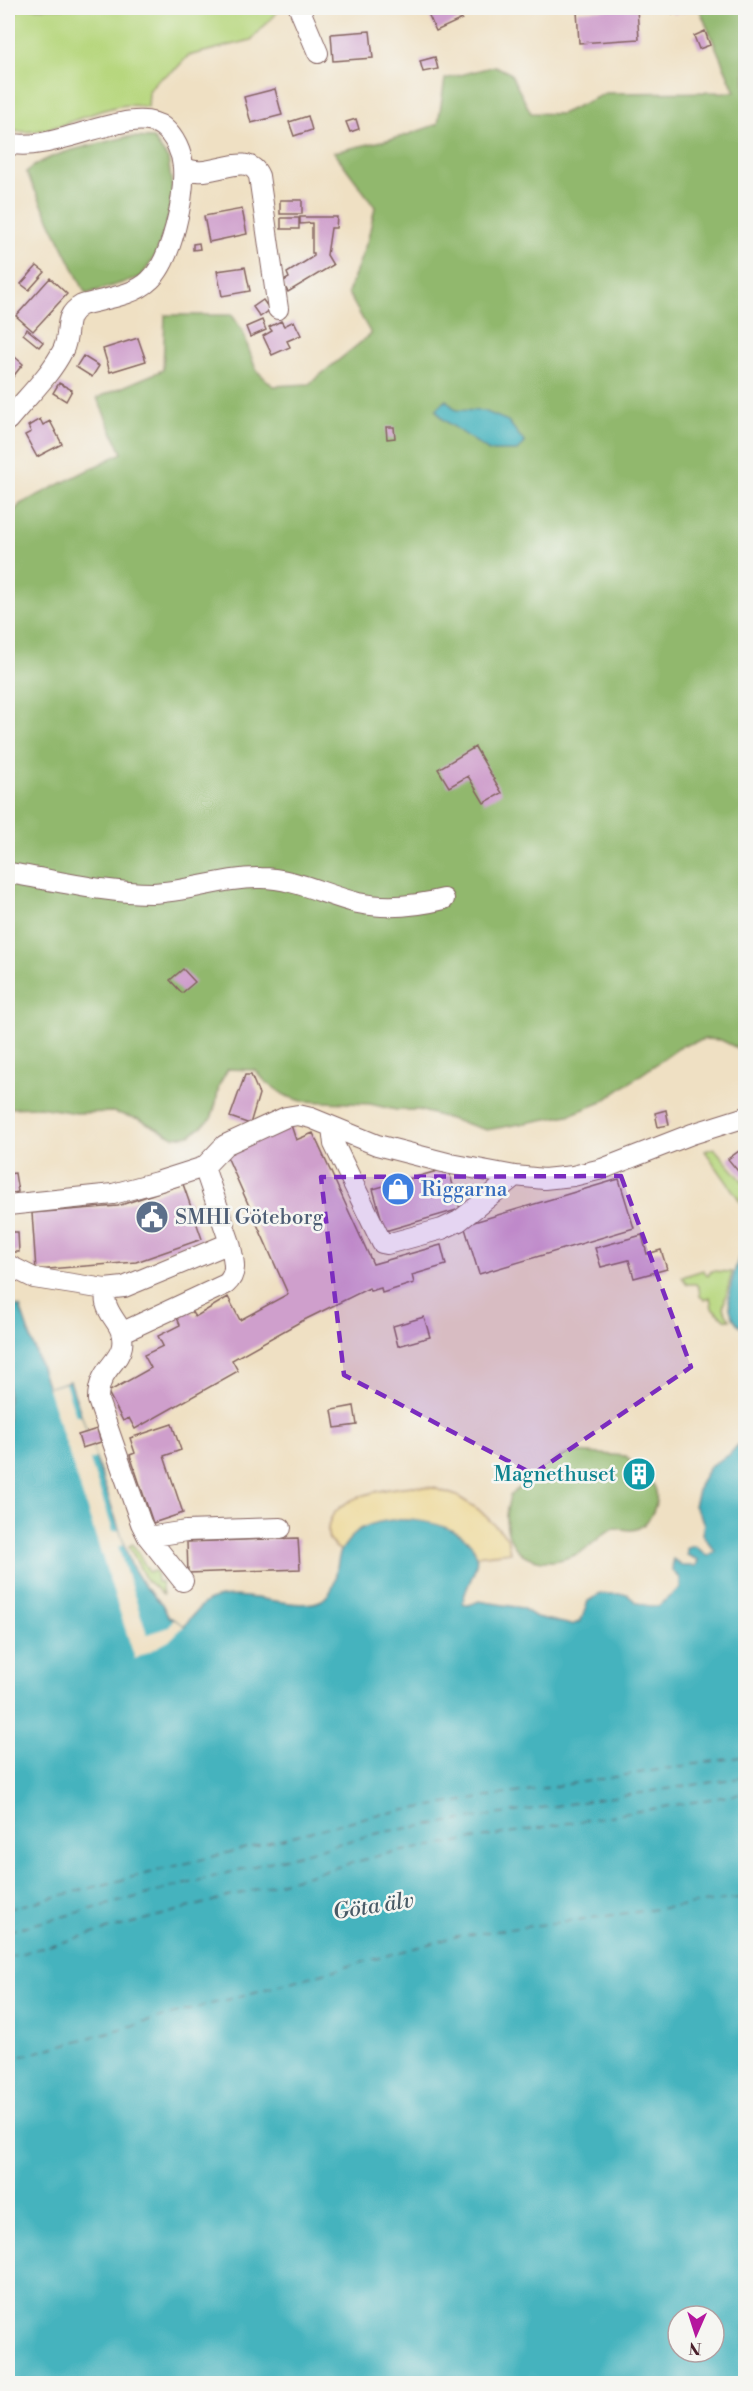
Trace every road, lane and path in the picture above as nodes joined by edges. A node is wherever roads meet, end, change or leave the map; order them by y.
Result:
1 (299, 8) edge
2 (318, 53) dead end
3 (8, 143) edge
4 (183, 166) junction
5 (278, 309) dead end
6 (8, 420) edge
7 (8, 873) edge
8 (444, 899) dead end
9 (746, 1117) edge
10 (332, 1127) junction
11 (204, 1167) junction
12 (515, 1176) junction
13 (8, 1205) edge
14 (230, 1243) junction
15 (8, 1265) edge
16 (105, 1289) junction
17 (123, 1332) junction
18 (281, 1528) dead end
19 (148, 1537) junction
20 (183, 1581) dead end

1 - 2 street
3 - 4 street
4 - 5 street
4 - 6 street
7 - 8 street
9 - 12 street
10 - 11 street
10 - 12 street
10 - 12 street
11 - 13 street
11 - 14 street
14 - 16 street
14 - 17 street
15 - 16 street
16 - 17 street
17 - 19 street
18 - 19 street
19 - 20 street

